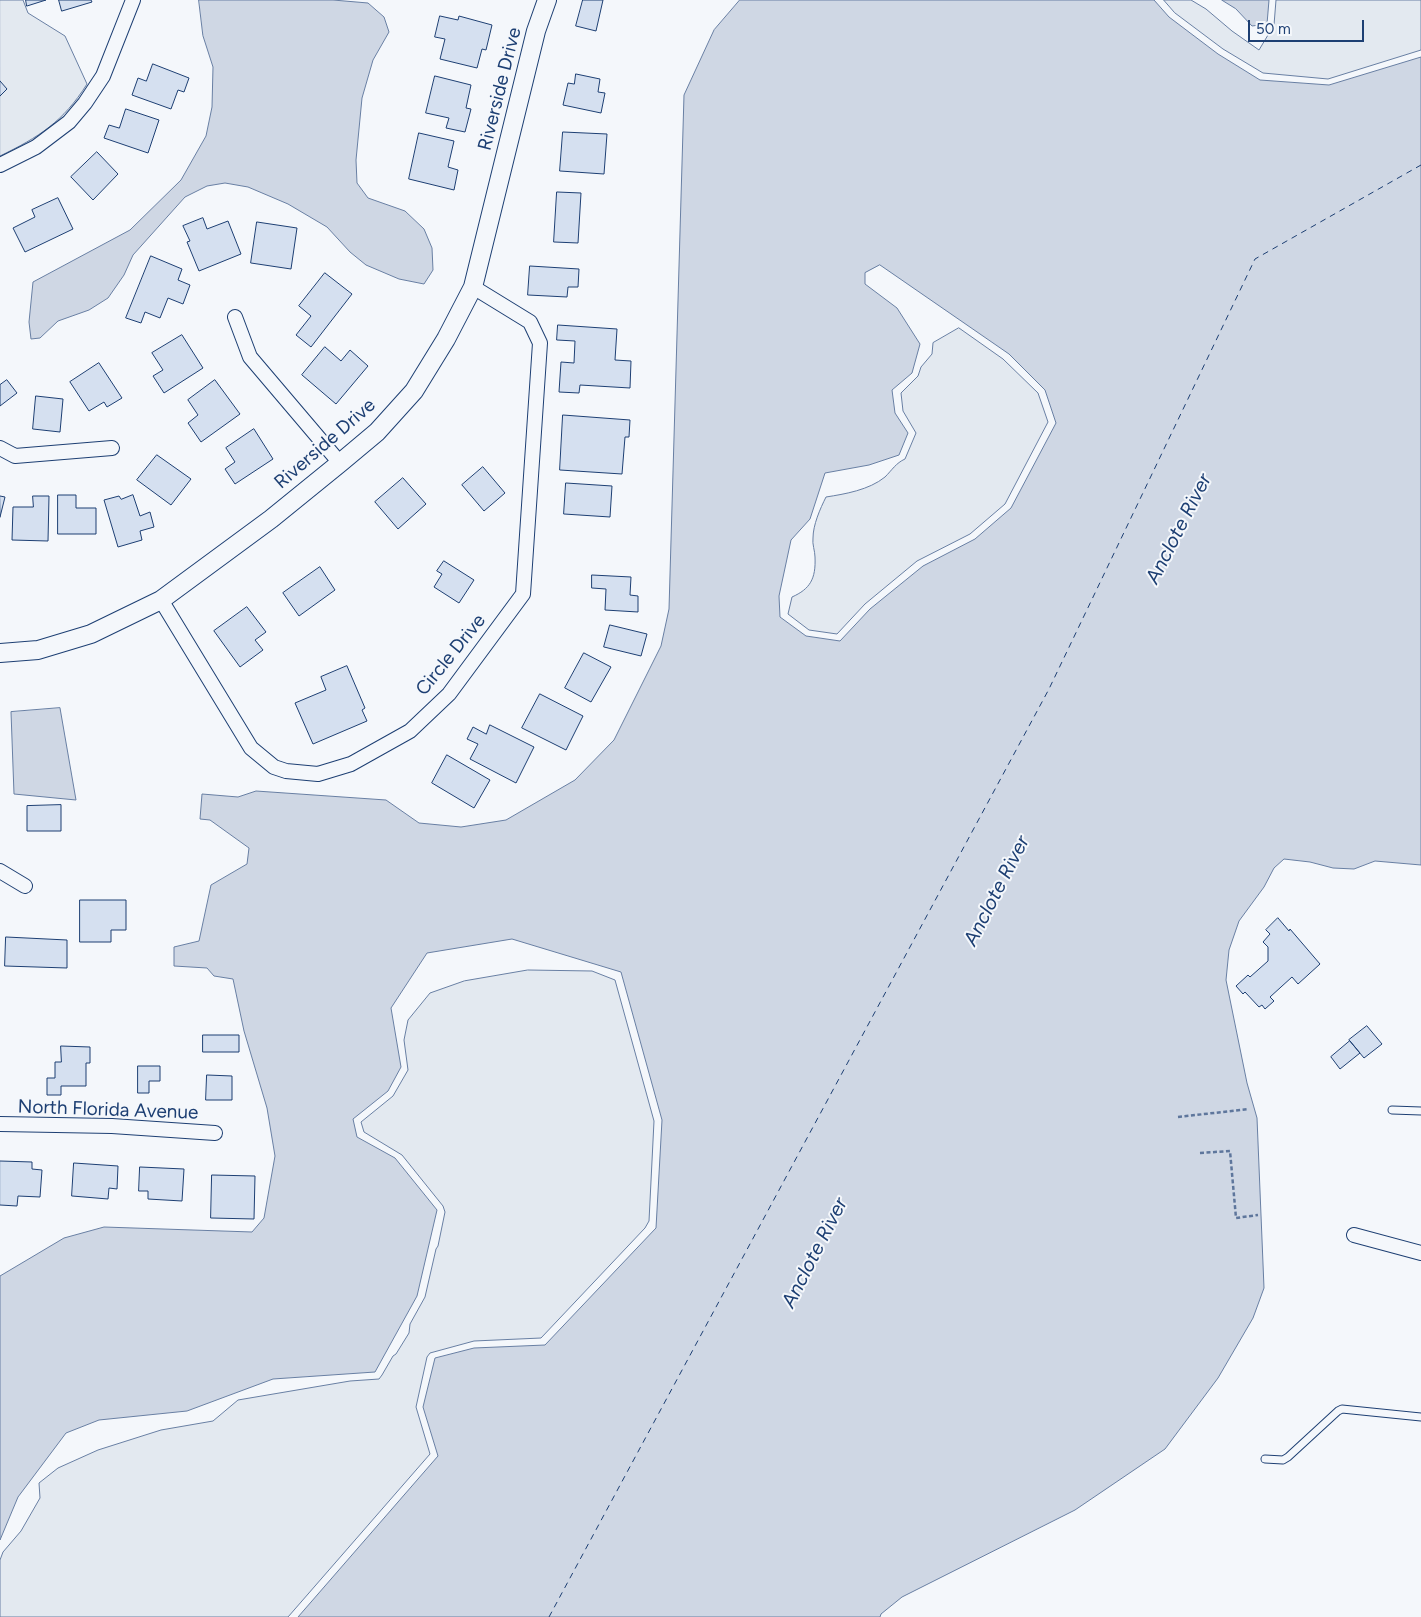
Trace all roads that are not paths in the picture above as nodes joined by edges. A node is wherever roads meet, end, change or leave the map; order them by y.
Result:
1 (133, 0) edge
2 (547, 0) edge
3 (0, 165) edge
4 (473, 287) junction
5 (235, 317) dead end
6 (0, 448) edge
7 (112, 448) dead end
8 (340, 463) junction
9 (161, 600) junction
10 (0, 653) edge
11 (0, 871) edge
12 (25, 886) dead end
13 (1392, 1110) dead end
14 (1421, 1112) edge
15 (0, 1124) edge
16 (215, 1133) dead end
17 (1354, 1235) dead end
18 (1421, 1253) edge
19 (1421, 1417) edge
20 (1265, 1459) dead end

1 - 3 street
2 - 4 street, Riverside Drive
4 - 8 street, Riverside Drive
4 - 9 street, Circle Drive
5 - 8 street
6 - 7 street
8 - 9 street, Riverside Drive
9 - 10 street, Riverside Drive
11 - 12 street
13 - 14 lane
15 - 16 street, North Florida Avenue
17 - 18 street
19 - 20 lane

